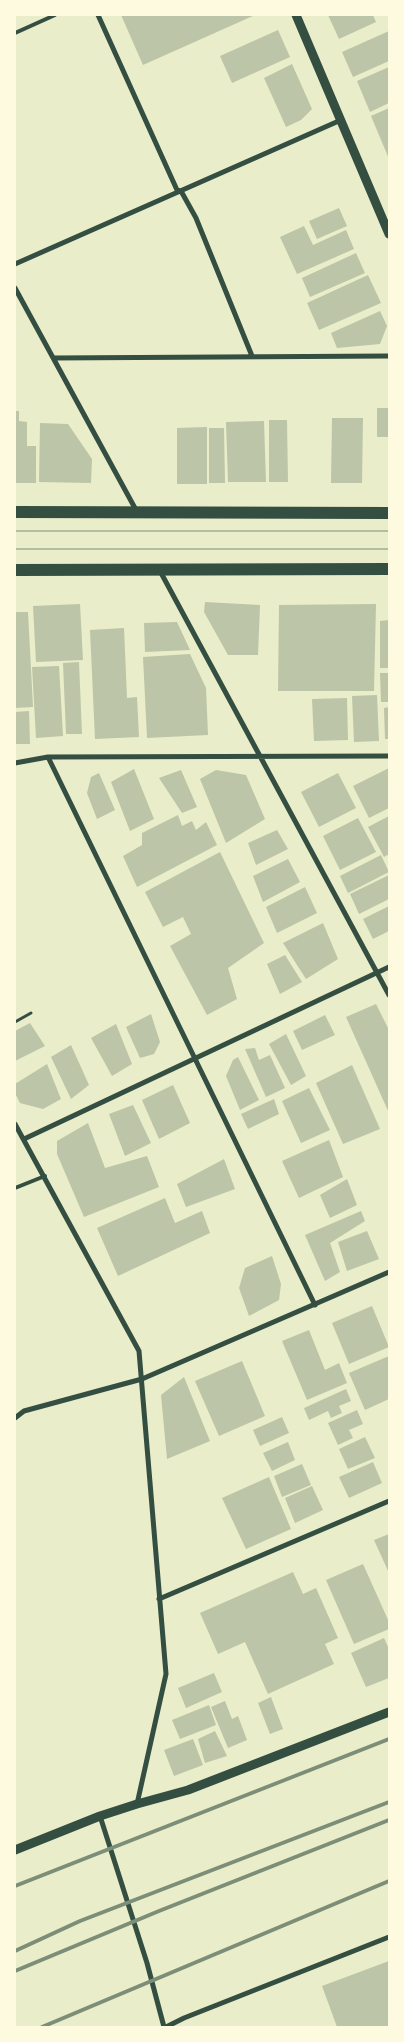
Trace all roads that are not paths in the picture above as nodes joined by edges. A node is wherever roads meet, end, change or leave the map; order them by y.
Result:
1 (55, 15) edge
2 (98, 15) edge
3 (296, 15) edge
4 (15, 33) edge
5 (341, 120) junction
6 (181, 191) junction
7 (389, 234) edge
8 (15, 264) edge
9 (15, 288) edge
10 (252, 356) junction
11 (389, 356) edge
12 (53, 358) junction
13 (15, 512) edge
14 (389, 512) edge
15 (138, 513) junction
16 (158, 569) junction
17 (15, 570) edge
18 (389, 570) edge
19 (260, 756) junction
20 (389, 756) edge
21 (48, 757) junction
22 (15, 763) edge
23 (389, 966) edge
24 (377, 972) junction
25 (389, 995) edge
26 (196, 1057) junction
27 (15, 1124) edge
28 (24, 1139) junction
29 (45, 1176) junction
30 (15, 1188) edge
31 (389, 1272) edge
32 (315, 1305) junction
33 (142, 1378) junction
34 (15, 1418) edge
35 (389, 1501) edge
36 (159, 1599) junction
37 (389, 1712) edge
38 (137, 1804) junction
39 (100, 1816) junction
40 (15, 1850) edge
41 (389, 1937) edge
42 (165, 2027) edge

1 - 4 lane
2 - 6 street
3 - 5 street
5 - 6 street
5 - 7 street
6 - 8 street
6 - 10 street
9 - 12 street
10 - 11 street
10 - 12 street
12 - 15 street
13 - 15 main road
14 - 15 main road
16 - 17 main road
16 - 18 main road
16 - 19 street
19 - 20 street
19 - 21 street
19 - 24 street
21 - 22 street
21 - 26 street
23 - 24 street
24 - 25 street
24 - 26 street
26 - 28 street
26 - 32 street
27 - 28 street
28 - 29 street
29 - 30 lane
29 - 33 street
31 - 32 street
32 - 33 street
33 - 34 street
33 - 36 street
35 - 36 street
36 - 38 street
37 - 38 street
38 - 39 street
39 - 40 street
39 - 42 street
41 - 42 street

